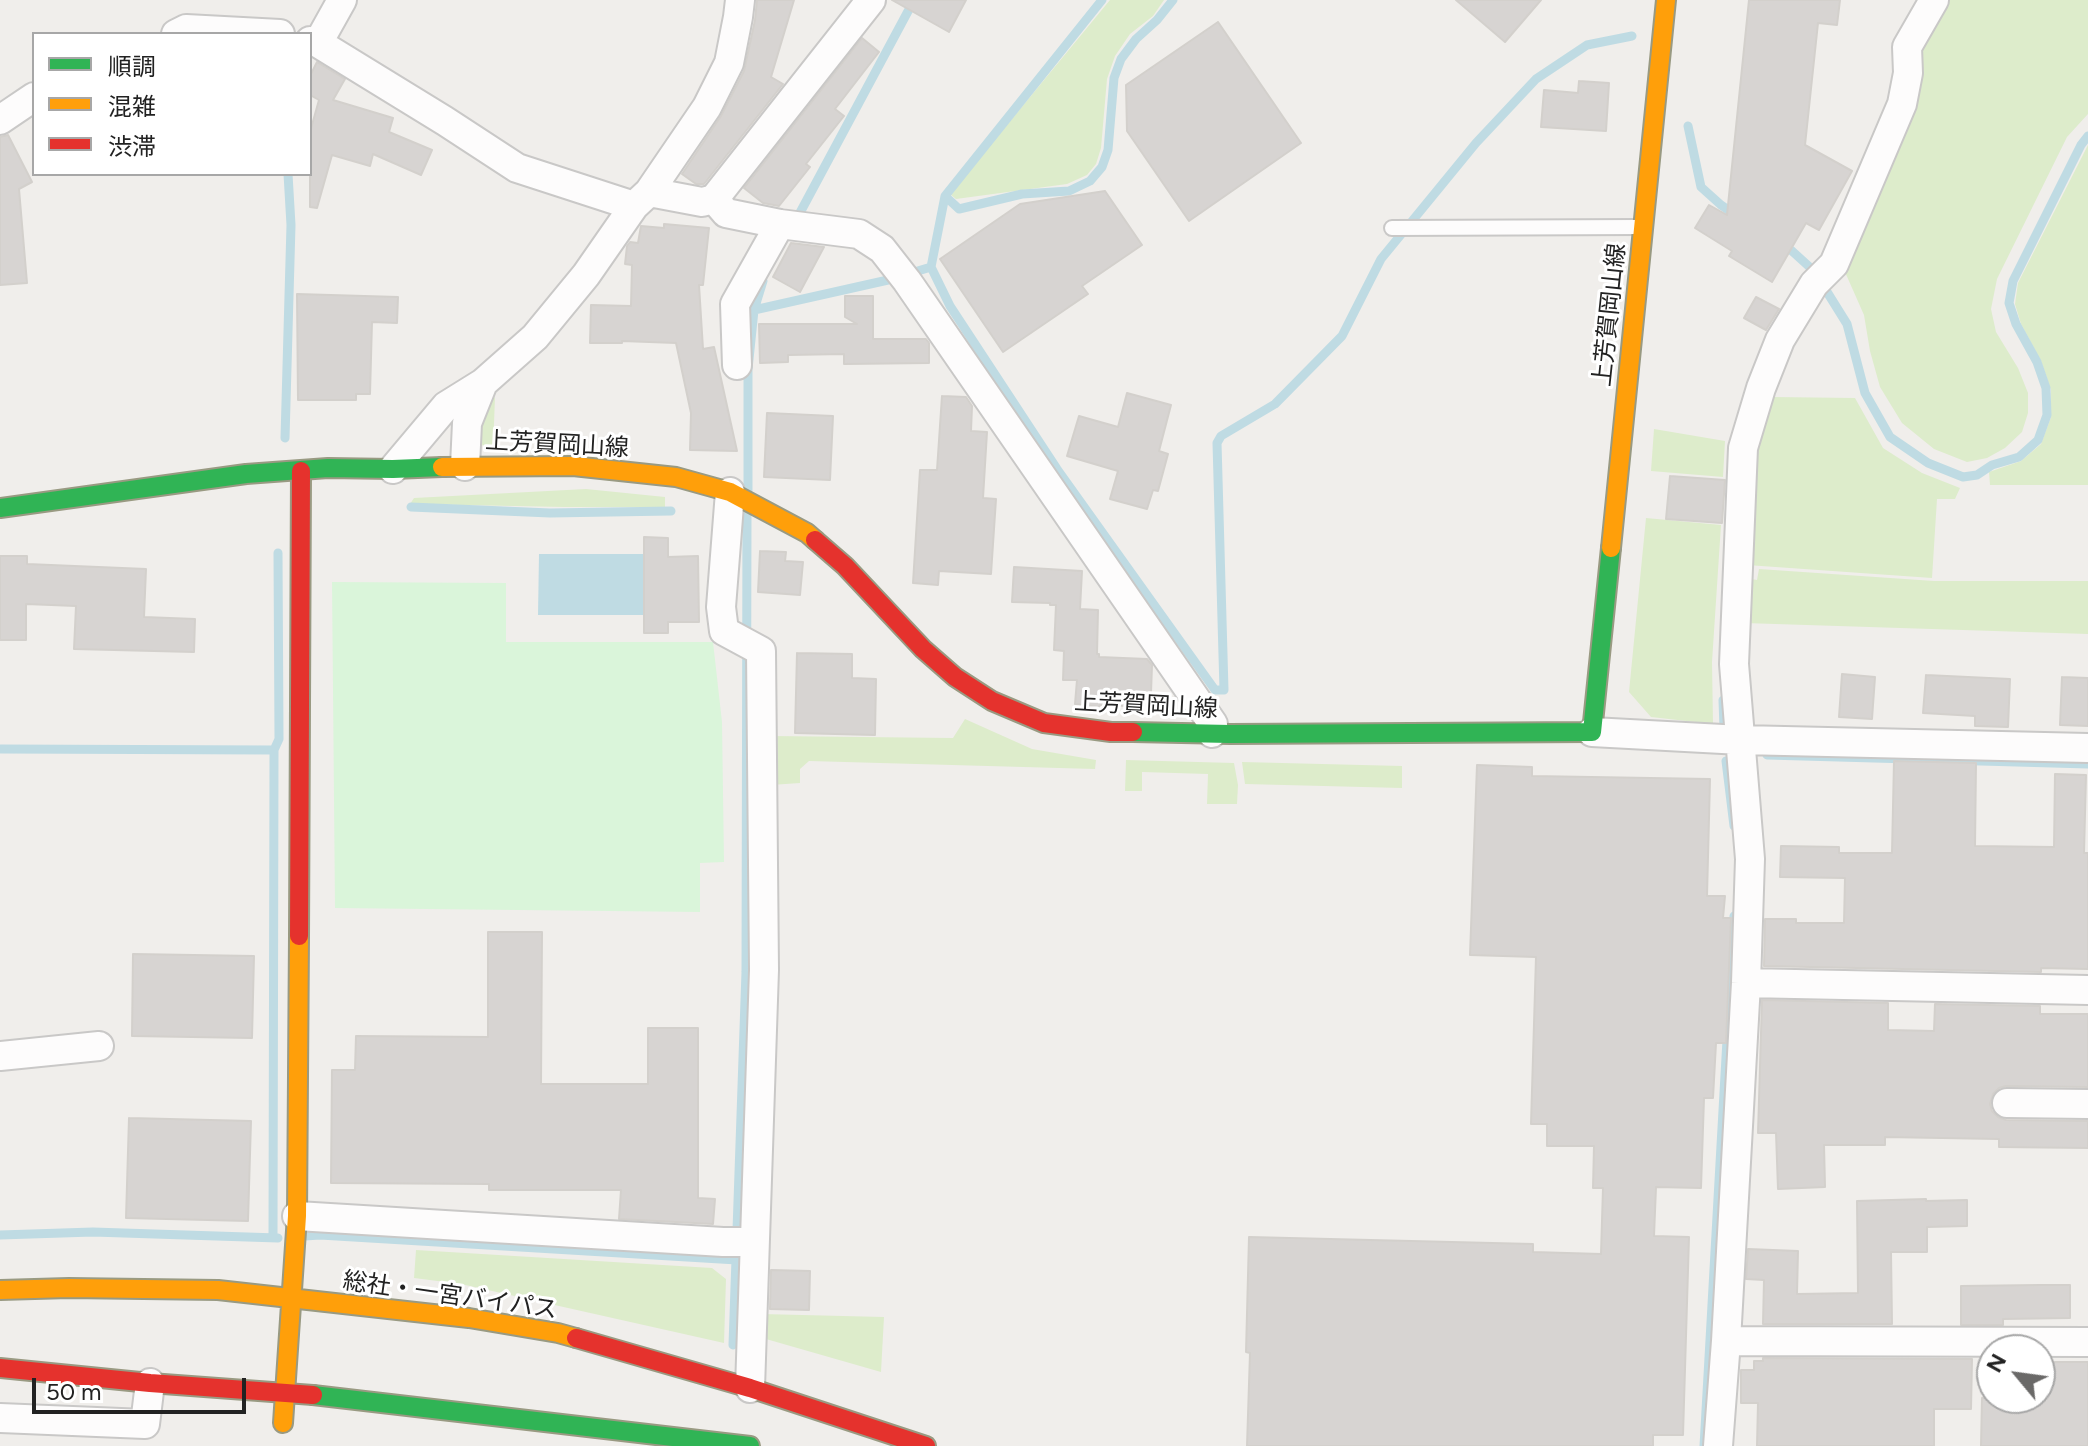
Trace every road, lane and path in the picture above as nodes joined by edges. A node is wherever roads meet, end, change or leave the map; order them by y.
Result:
1 (342, 0) edge
2 (740, 0) edge
3 (871, 0) edge
4 (1666, 0) edge
5 (1934, 0) edge
6 (180, 32) edge
7 (242, 32) edge
8 (314, 42) edge
9 (32, 98) edge
10 (0, 120) edge
11 (642, 199) junction
12 (714, 199) junction
13 (789, 225) junction
14 (1643, 227) junction
15 (1392, 228) dead end
16 (737, 365) dead end
17 (483, 383) junction
18 (465, 466) junction
19 (393, 469) junction
20 (301, 471) junction
21 (734, 494) junction
22 (0, 508) edge
23 (1592, 732) junction
24 (1212, 733) junction
25 (1741, 740) junction
26 (2088, 748) edge
27 (1746, 983) junction
28 (2088, 990) edge
29 (99, 1046) dead end
30 (0, 1056) edge
31 (2007, 1103) dead end
32 (2088, 1104) edge
33 (296, 1219) junction
34 (742, 1242) junction
35 (0, 1290) edge
36 (291, 1299) junction
37 (1726, 1341) junction
38 (2088, 1342) edge
39 (0, 1368) edge
40 (150, 1383) junction
41 (750, 1388) junction
42 (285, 1392) junction
43 (0, 1418) edge
44 (282, 1435) edge
45 (746, 1446) edge
46 (926, 1446) edge
47 (1718, 1446) edge

1 - 8 street
2 - 11 street
3 - 12 street
4 - 14 main road, 上芳賀岡山線
5 - 25 street
6 - 7 street
8 - 11 street
9 - 10 street
11 - 12 street
11 - 17 street
12 - 13 street
13 - 16 street
13 - 24 street
14 - 15 lane
14 - 23 main road, 上芳賀岡山線
17 - 18 street
17 - 19 street
18 - 19 main road, 上芳賀岡山線
18 - 21 main road, 上芳賀岡山線
19 - 20 main road, 上芳賀岡山線
20 - 22 main road, 上芳賀岡山線
20 - 33 main road
21 - 24 main road, 上芳賀岡山線
21 - 34 street
23 - 24 main road, 上芳賀岡山線
23 - 25 street
25 - 26 street
25 - 27 street
27 - 28 street
27 - 37 street
29 - 30 street
31 - 32 street
33 - 34 street
33 - 36 main road
34 - 41 street
35 - 36 main road, 総社・一宮バイパス
36 - 41 main road, 総社・一宮バイパス
36 - 42 main road
37 - 38 street
37 - 47 street
39 - 40 main road
40 - 42 main road
40 - 43 street
41 - 46 main road, 総社・一宮バイパス
42 - 44 main road
42 - 45 main road

